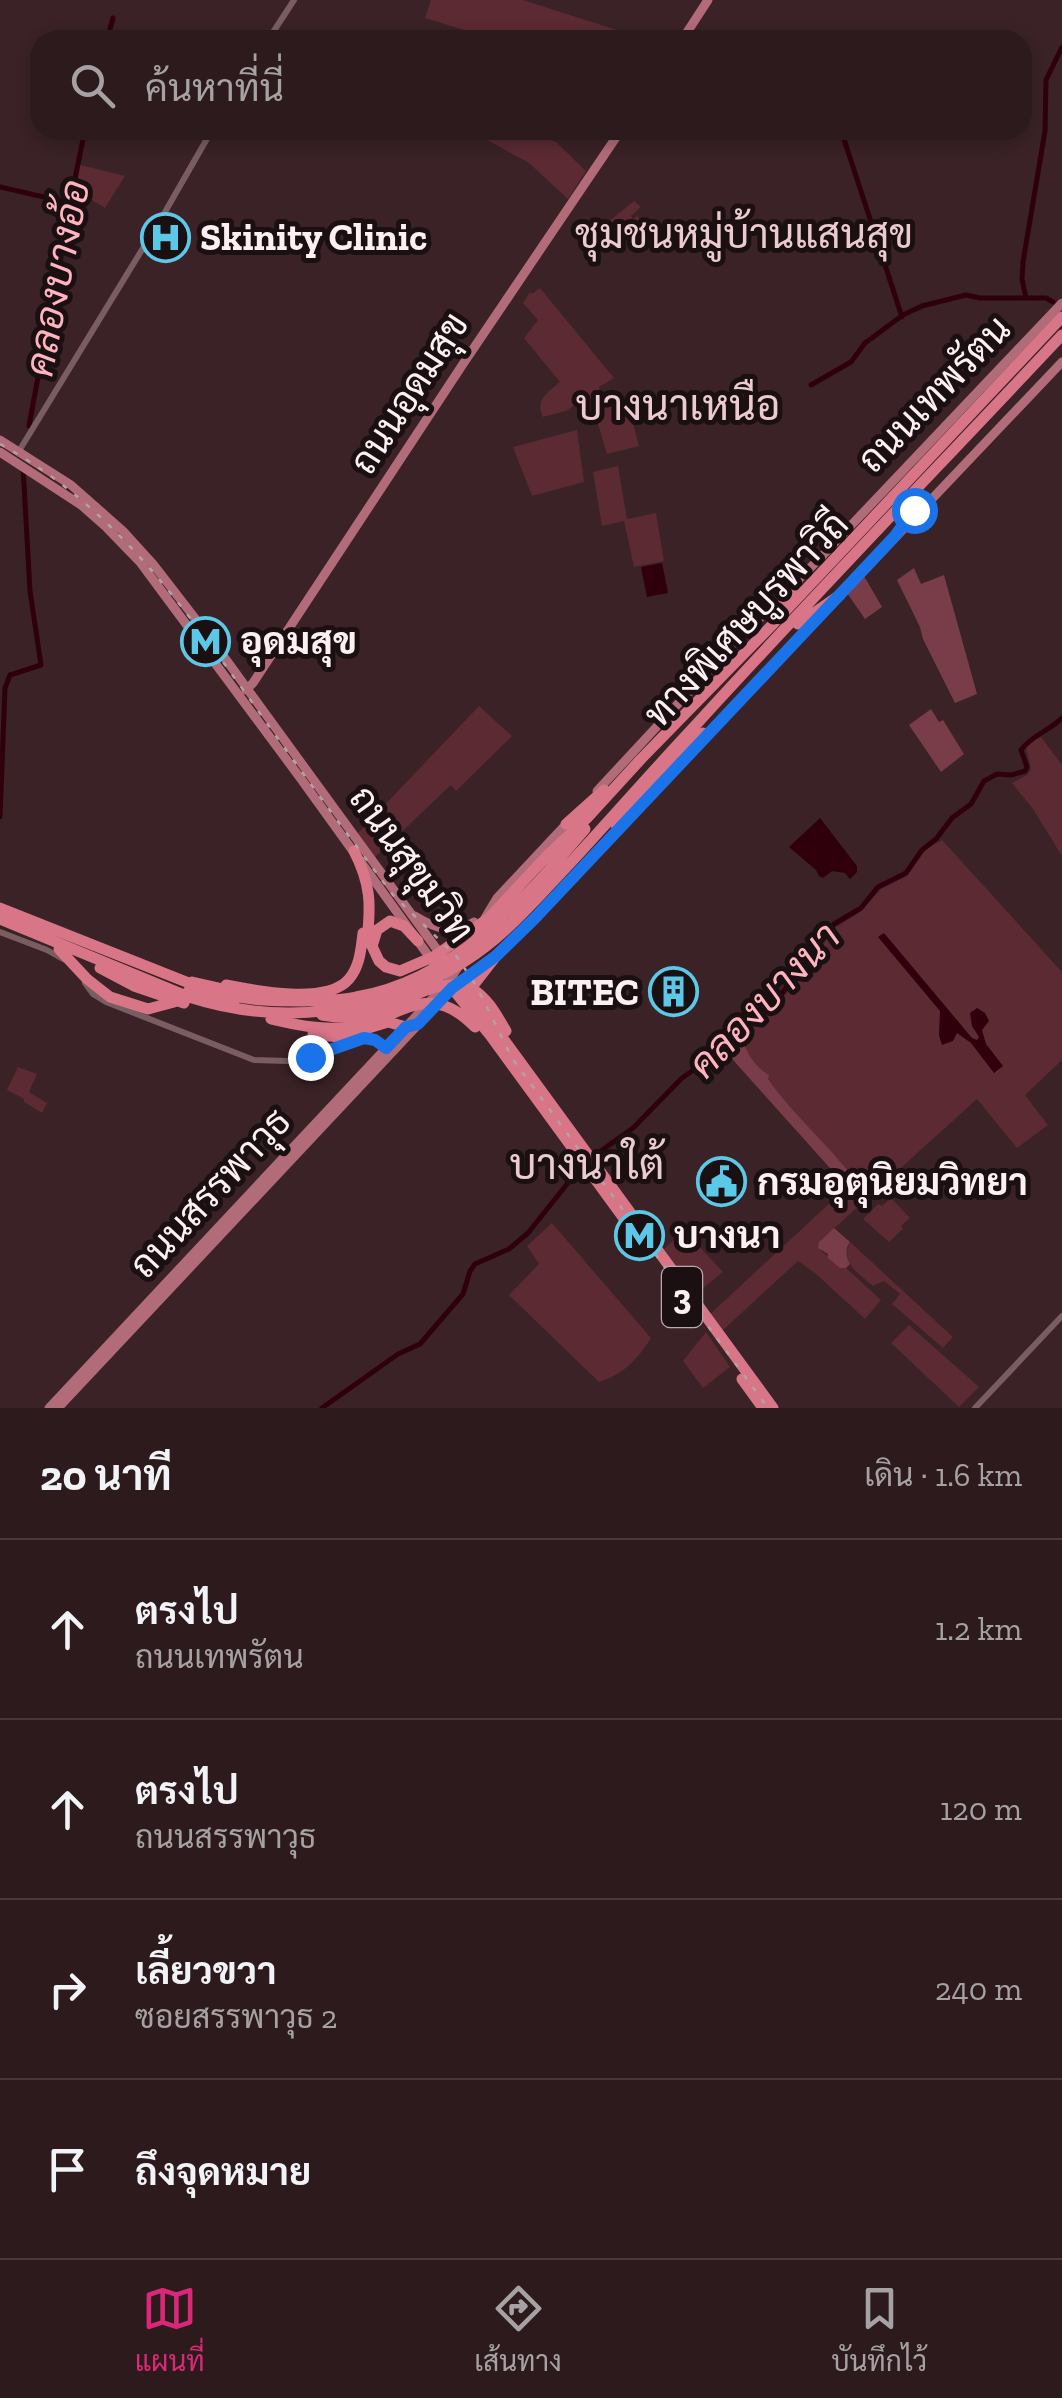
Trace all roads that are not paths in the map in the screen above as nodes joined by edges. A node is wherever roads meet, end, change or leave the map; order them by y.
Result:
1 (294, 0) edge
2 (708, 0) edge
3 (274, 30) edge
4 (688, 30) edge
5 (206, 140) edge
6 (614, 140) edge
7 (1062, 303) edge
8 (1062, 318) edge
9 (1062, 327) edge
10 (1062, 339) edge
11 (1062, 362) edge
12 (0, 440) edge
13 (0, 452) edge
14 (16, 455) junction
15 (877, 497) junction
16 (895, 536) junction
17 (797, 582) junction
18 (840, 594) junction
19 (775, 622) junction
20 (796, 625) junction
21 (243, 691) junction
22 (718, 708) junction
23 (703, 733) junction
24 (666, 734) junction
25 (692, 752) junction
26 (641, 758) junction
27 (642, 780) junction
28 (566, 824) junction
29 (595, 841) junction
30 (353, 846) junction
31 (576, 873) junction
32 (366, 882) junction
33 (498, 898) junction
34 (524, 906) junction
35 (408, 912) junction
36 (486, 916) junction
37 (0, 920) edge
38 (513, 940) junction
39 (418, 941) junction
40 (83, 942) junction
41 (370, 942) junction
42 (59, 949) junction
43 (496, 956) joint
44 (168, 976) junction
45 (453, 988) junction
46 (383, 996) junction
47 (178, 1001) junction
48 (146, 1013) junction
49 (233, 1013) junction
50 (258, 1016) junction
51 (408, 1030) junction
52 (386, 1048) junction
53 (521, 1078) junction
54 (537, 1082) junction
55 (333, 1111) junction
56 (580, 1151) junction
57 (594, 1170) junction
58 (1062, 1316) edge
59 (132, 1324) junction
60 (50, 1408) edge
61 (58, 1408) edge
62 (763, 1408) edge
63 (773, 1408) edge
64 (974, 1408) edge

1 - 3 street
2 - 4 main road
5 - 14 street
6 - 21 main road, ถนนอุดมสุข
7 - 15 main road, ถนนเทพรัตน
8 - 19 highway, ถนนเทพรัตน
9 - 27 highway, ทางพิเศษบูรพาวิถี
10 - 20 highway, ถนนเทพรัตน
10 - 27 highway, ทางพิเศษบูรพาวิถี
11 - 16 main road, ถนนเทพรัตน
12 - 14 main road, ถนนสุขุมวิท
13 - 14 main road, ถนนสุขุมวิท
14 - 21 main road, ถนนสุขุมวิท
15 - 16 main road
15 - 17 main road, ถนนเทพรัตน
16 - 18 main road, ถนนเทพรัตน
17 - 19 highway
17 - 28 main road, ถนนเทพรัตน
18 - 20 highway
18 - 25 main road, ถนนเทพรัตน
19 - 24 highway, ถนนเทพรัตน
20 - 22 highway, ถนนเทพรัตน
21 - 30 main road, ถนนสุขุมวิท
22 - 23 highway
22 - 29 highway
23 - 25 highway
23 - 41 highway
24 - 26 highway
24 - 34 highway
25 - 31 main road, ถนนเทพรัตน
26 - 28 highway
26 - 41 highway
27 - 37 highway
28 - 33 main road, ถนนเทพรัตน
29 - 31 main road
29 - 34 highway
30 - 32 highway
30 - 35 main road, ถนนสุขุมวิท / 3
30 - 39 main road, ถนนสุขุมวิท / 3
31 - 38 main road, ถนนเทพรัตน
32 - 40 highway
32 - 41 highway
33 - 35 main road
33 - 36 main road, ถนนเทพรัตน
34 - 46 highway
35 - 45 main road, ถนนสุขุมวิท / 3
36 - 38 main road
36 - 45 main road, ถนนเทพรัตน
37 - 40 highway
37 - 42 highway
37 - 48 street
38 - 43 main road, ถนนเทพรัตน
39 - 41 highway
39 - 45 main road, ถนนสุขุมวิท / 3
40 - 44 highway
42 - 47 highway
42 - 48 highway
43 - 45 highway
44 - 46 highway
44 - 54 highway
45 - 51 main road, ถนนสรรพาวุธ
45 - 53 highway, ถนนสุขุมวิท / 3
45 - 54 highway, ถนนสุขุมวิท / 3
46 - 50 highway
47 - 48 highway
47 - 49 highway
48 - 52 street
49 - 50 highway
49 - 51 highway
50 - 53 highway
51 - 52 main road, ถนนสรรพาวุธ
51 - 55 main road, ถนนสรรพาวุธ
52 - 55 main road, ถนนสรรพาวุธ
53 - 56 highway, ถนนสุขุมวิท / 3
54 - 56 highway, ถนนสุขุมวิท / 3
55 - 59 main road, ถนนสรรพาวุธ
56 - 57 highway, ถนนสุขุมวิท / 3
57 - 62 highway, ถนนสุขุมวิท / 3
57 - 63 highway, ถนนสุขุมวิท / 3
58 - 64 street
59 - 60 main road, ถนนสรรพาวุธ
59 - 61 main road, ถนนสรรพาวุธ

